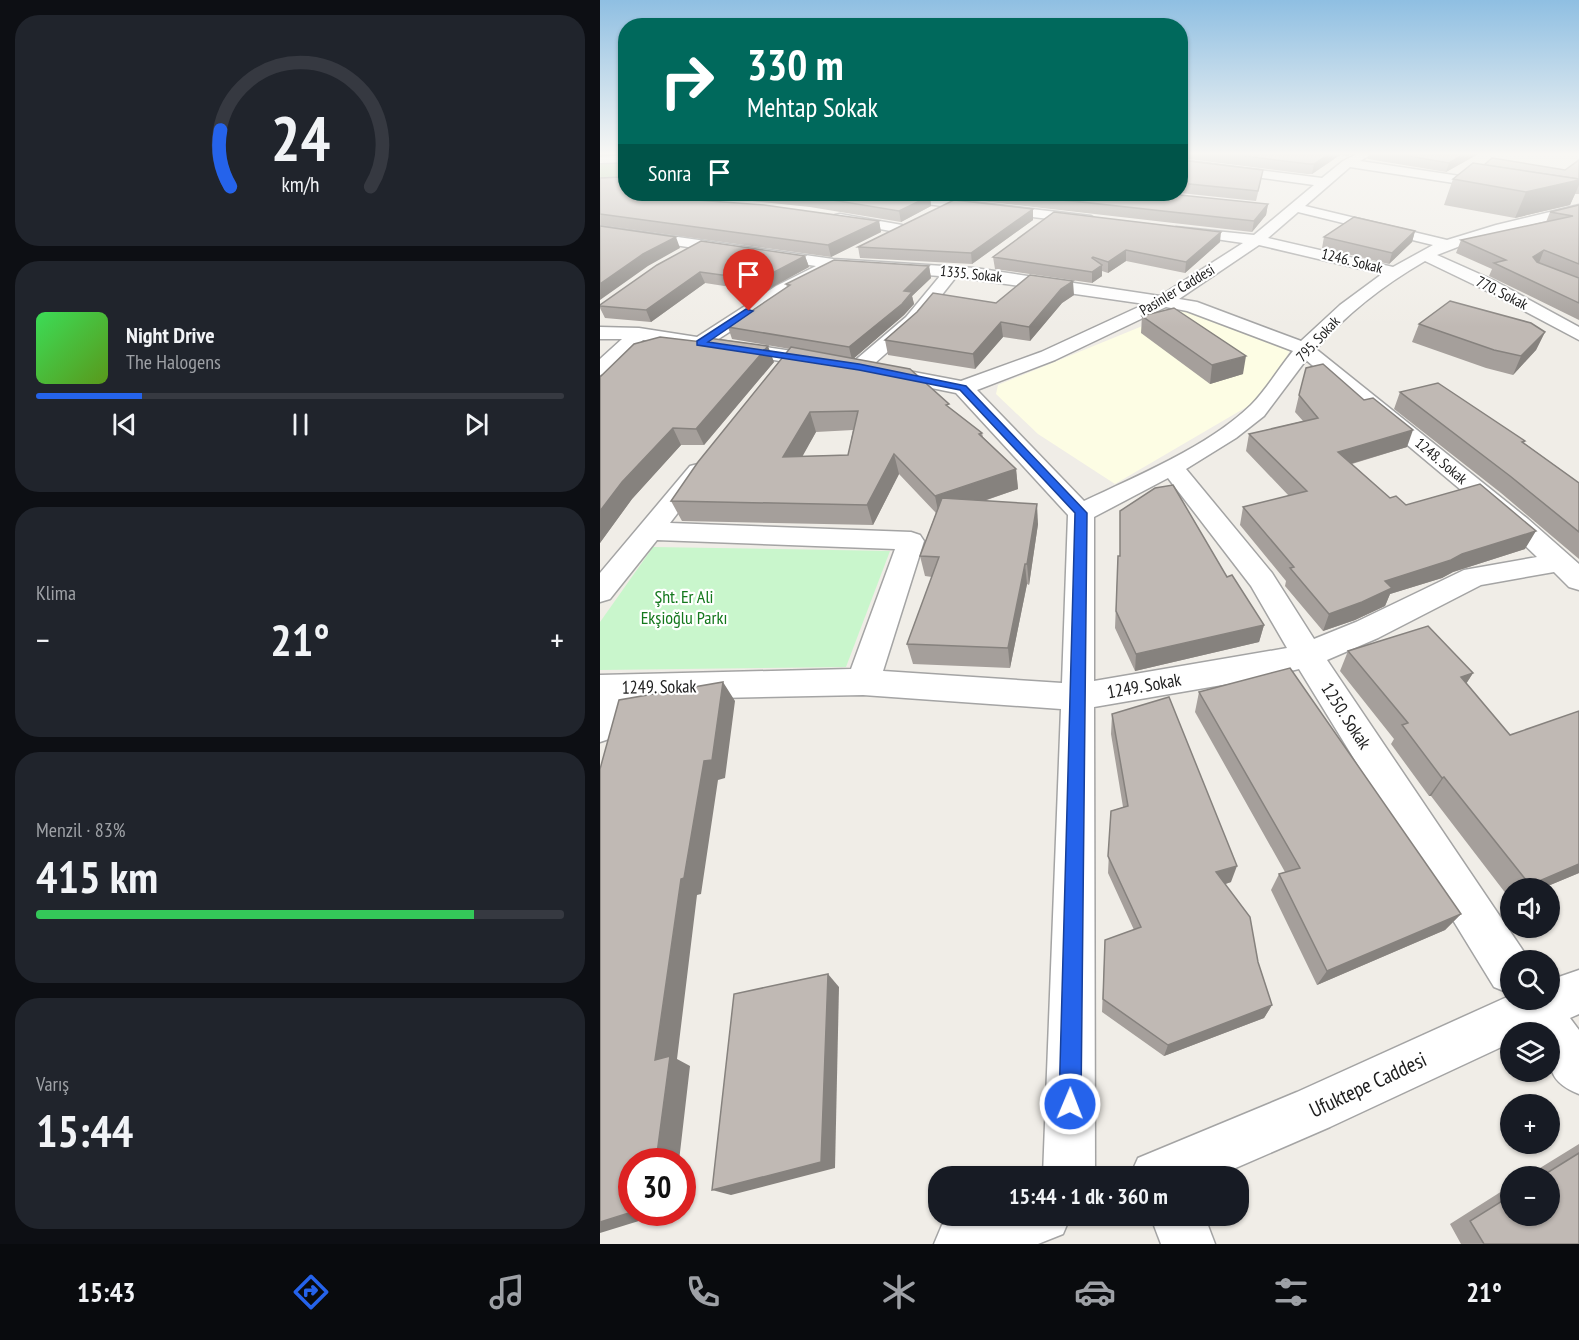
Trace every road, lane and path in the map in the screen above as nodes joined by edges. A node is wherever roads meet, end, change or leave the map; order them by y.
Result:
1 (937, 211) edge
2 (1015, 211) edge
3 (1288, 211) edge
4 (1299, 211) edge
5 (1547, 211) edge
6 (1051, 215) junction
7 (830, 217) edge
8 (1105, 221) edge
9 (603, 224) edge
10 (1161, 228) edge
11 (903, 229) junction
12 (1032, 230) edge
13 (883, 239) edge
14 (1257, 240) junction
15 (1446, 244) junction
16 (702, 245) junction
17 (863, 249) edge
18 (683, 255) edge
19 (1424, 255) junction
20 (994, 259) edge
21 (833, 264) junction
22 (952, 271) junction
23 (975, 273) junction
24 (1398, 273) junction
25 (1163, 302) junction
26 (600, 333) edge
27 (639, 334) junction
28 (1579, 334) edge
29 (700, 343) junction
30 (1304, 350) junction
31 (859, 367) junction
32 (600, 369) edge
33 (963, 388) junction
34 (709, 457) edge
35 (1172, 467) junction
36 (1081, 513) junction
37 (649, 531) junction
38 (1569, 571) edge
39 (600, 592) edge
40 (1306, 655) junction
41 (863, 682) junction
42 (606, 688) edge
43 (1077, 697) junction
44 (600, 728) edge
45 (1500, 954) edge
46 (1560, 993) edge
47 (1579, 993) edge
48 (1500, 1007) edge
49 (1537, 1010) edge
50 (1579, 1070) edge
51 (1069, 1166) edge
52 (1202, 1166) edge
53 (1013, 1226) edge
54 (1181, 1226) edge
55 (961, 1244) edge
56 (1188, 1244) edge

1 - 11 street
2 - 6 street
3 - 14 street, Pasinler Caddesi
4 - 15 street
5 - 15 street, 795. Sokak
6 - 8 street
6 - 12 street
7 - 11 street
9 - 16 street, 1335. Sokak
10 - 14 street, 1246. Sokak
11 - 13 street
14 - 24 street, 1246. Sokak
14 - 25 street, Pasinler Caddesi
15 - 19 street, 795. Sokak
16 - 18 street
16 - 21 street, 1335. Sokak
17 - 21 street
19 - 24 street, 795. Sokak
19 - 28 street, 770. Sokak
20 - 23 street
21 - 22 street, 1335. Sokak
21 - 29 street
22 - 23 street, 1335. Sokak
22 - 31 street
23 - 25 street, 1335. Sokak
24 - 30 street, 795. Sokak
25 - 30 street, 1248. Sokak
25 - 33 street, Pasinler Caddesi
26 - 27 street
27 - 29 street
27 - 32 street
29 - 31 street
30 - 35 street, 795. Sokak
30 - 38 street, 1248. Sokak
31 - 33 street
33 - 36 street
34 - 37 street
35 - 36 street, 795. Sokak
35 - 40 street, 1250. Sokak
36 - 43 street
37 - 39 street
37 - 41 street
38 - 40 street, 1249. Sokak
40 - 43 street, 1249. Sokak
40 - 45 street, 1250. Sokak
41 - 42 street, 1249. Sokak
41 - 43 street, 1249. Sokak
42 - 44 street
43 - 51 street
46 - 47 street, Ufuktepe Caddesi
48 - 52 street, Ufuktepe Caddesi
49 - 50 street, 1250. Sokak
53 - 55 street
54 - 56 street

